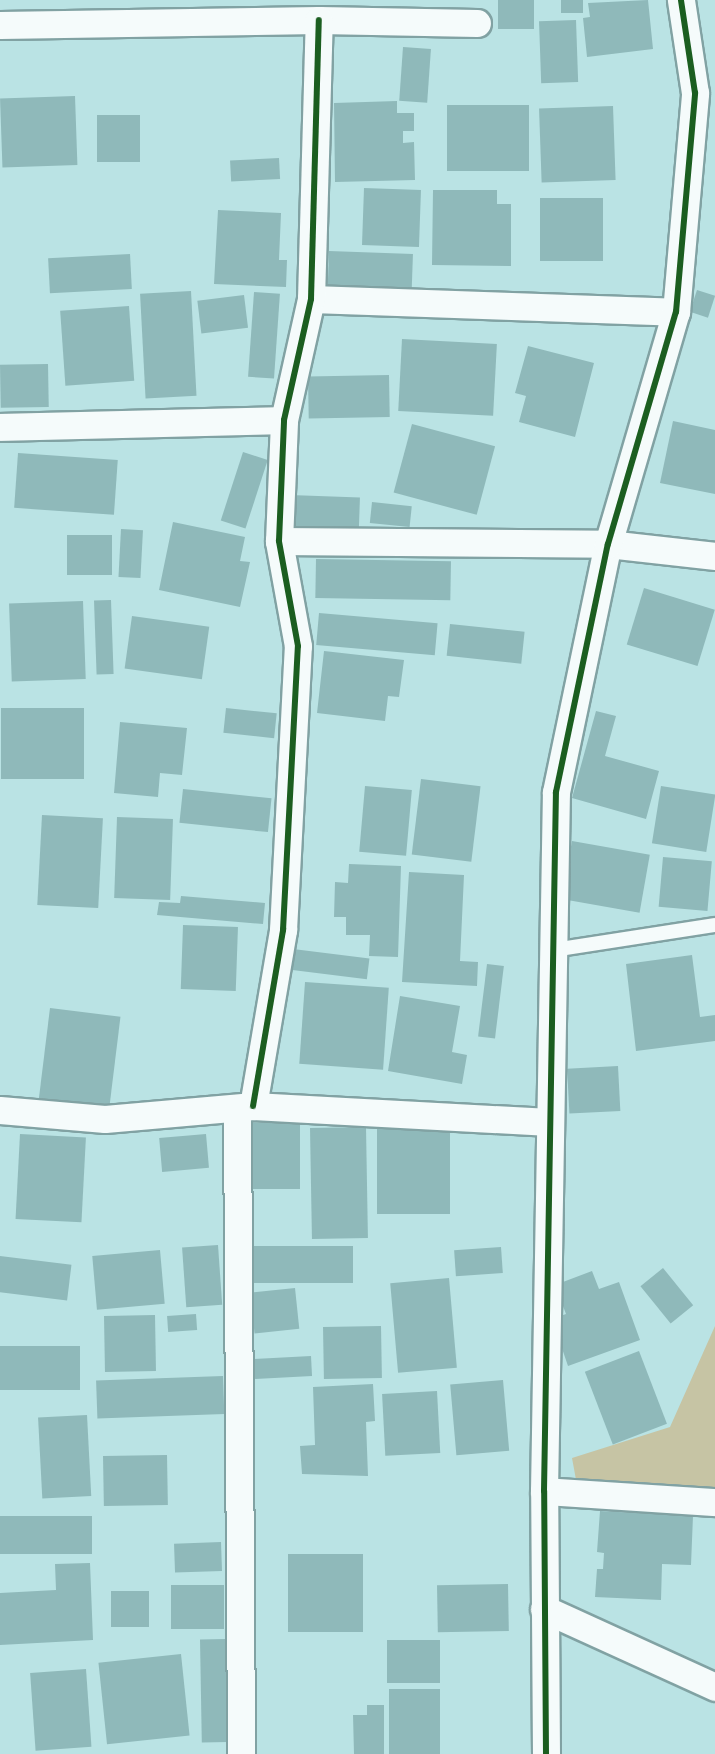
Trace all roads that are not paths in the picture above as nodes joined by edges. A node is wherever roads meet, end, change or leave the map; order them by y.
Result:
1 (681, 0) edge
2 (320, 20) junction
3 (477, 24) dead end
4 (0, 25) edge
5 (705, 94) edge
6 (311, 299) junction
7 (676, 312) junction
8 (284, 420) junction
9 (0, 426) edge
10 (279, 541) junction
11 (608, 544) junction
12 (715, 556) edge
13 (715, 925) edge
14 (553, 950) junction
15 (245, 1109) junction
16 (0, 1110) edge
17 (550, 1122) junction
18 (544, 1491) junction
19 (715, 1502) edge
20 (544, 1609) junction
21 (715, 1688) edge
22 (241, 1754) edge
23 (546, 1754) edge

1 - 5 street
2 - 3 street
2 - 4 street
2 - 6 street
5 - 7 street
6 - 7 street
6 - 8 street
7 - 11 street
8 - 9 street
8 - 10 street
10 - 11 street
10 - 15 street
11 - 12 street
11 - 14 street
13 - 14 lane
14 - 17 street
15 - 16 street
15 - 17 street
15 - 22 street
17 - 18 street
18 - 19 street
18 - 20 street
20 - 21 street
20 - 23 street

